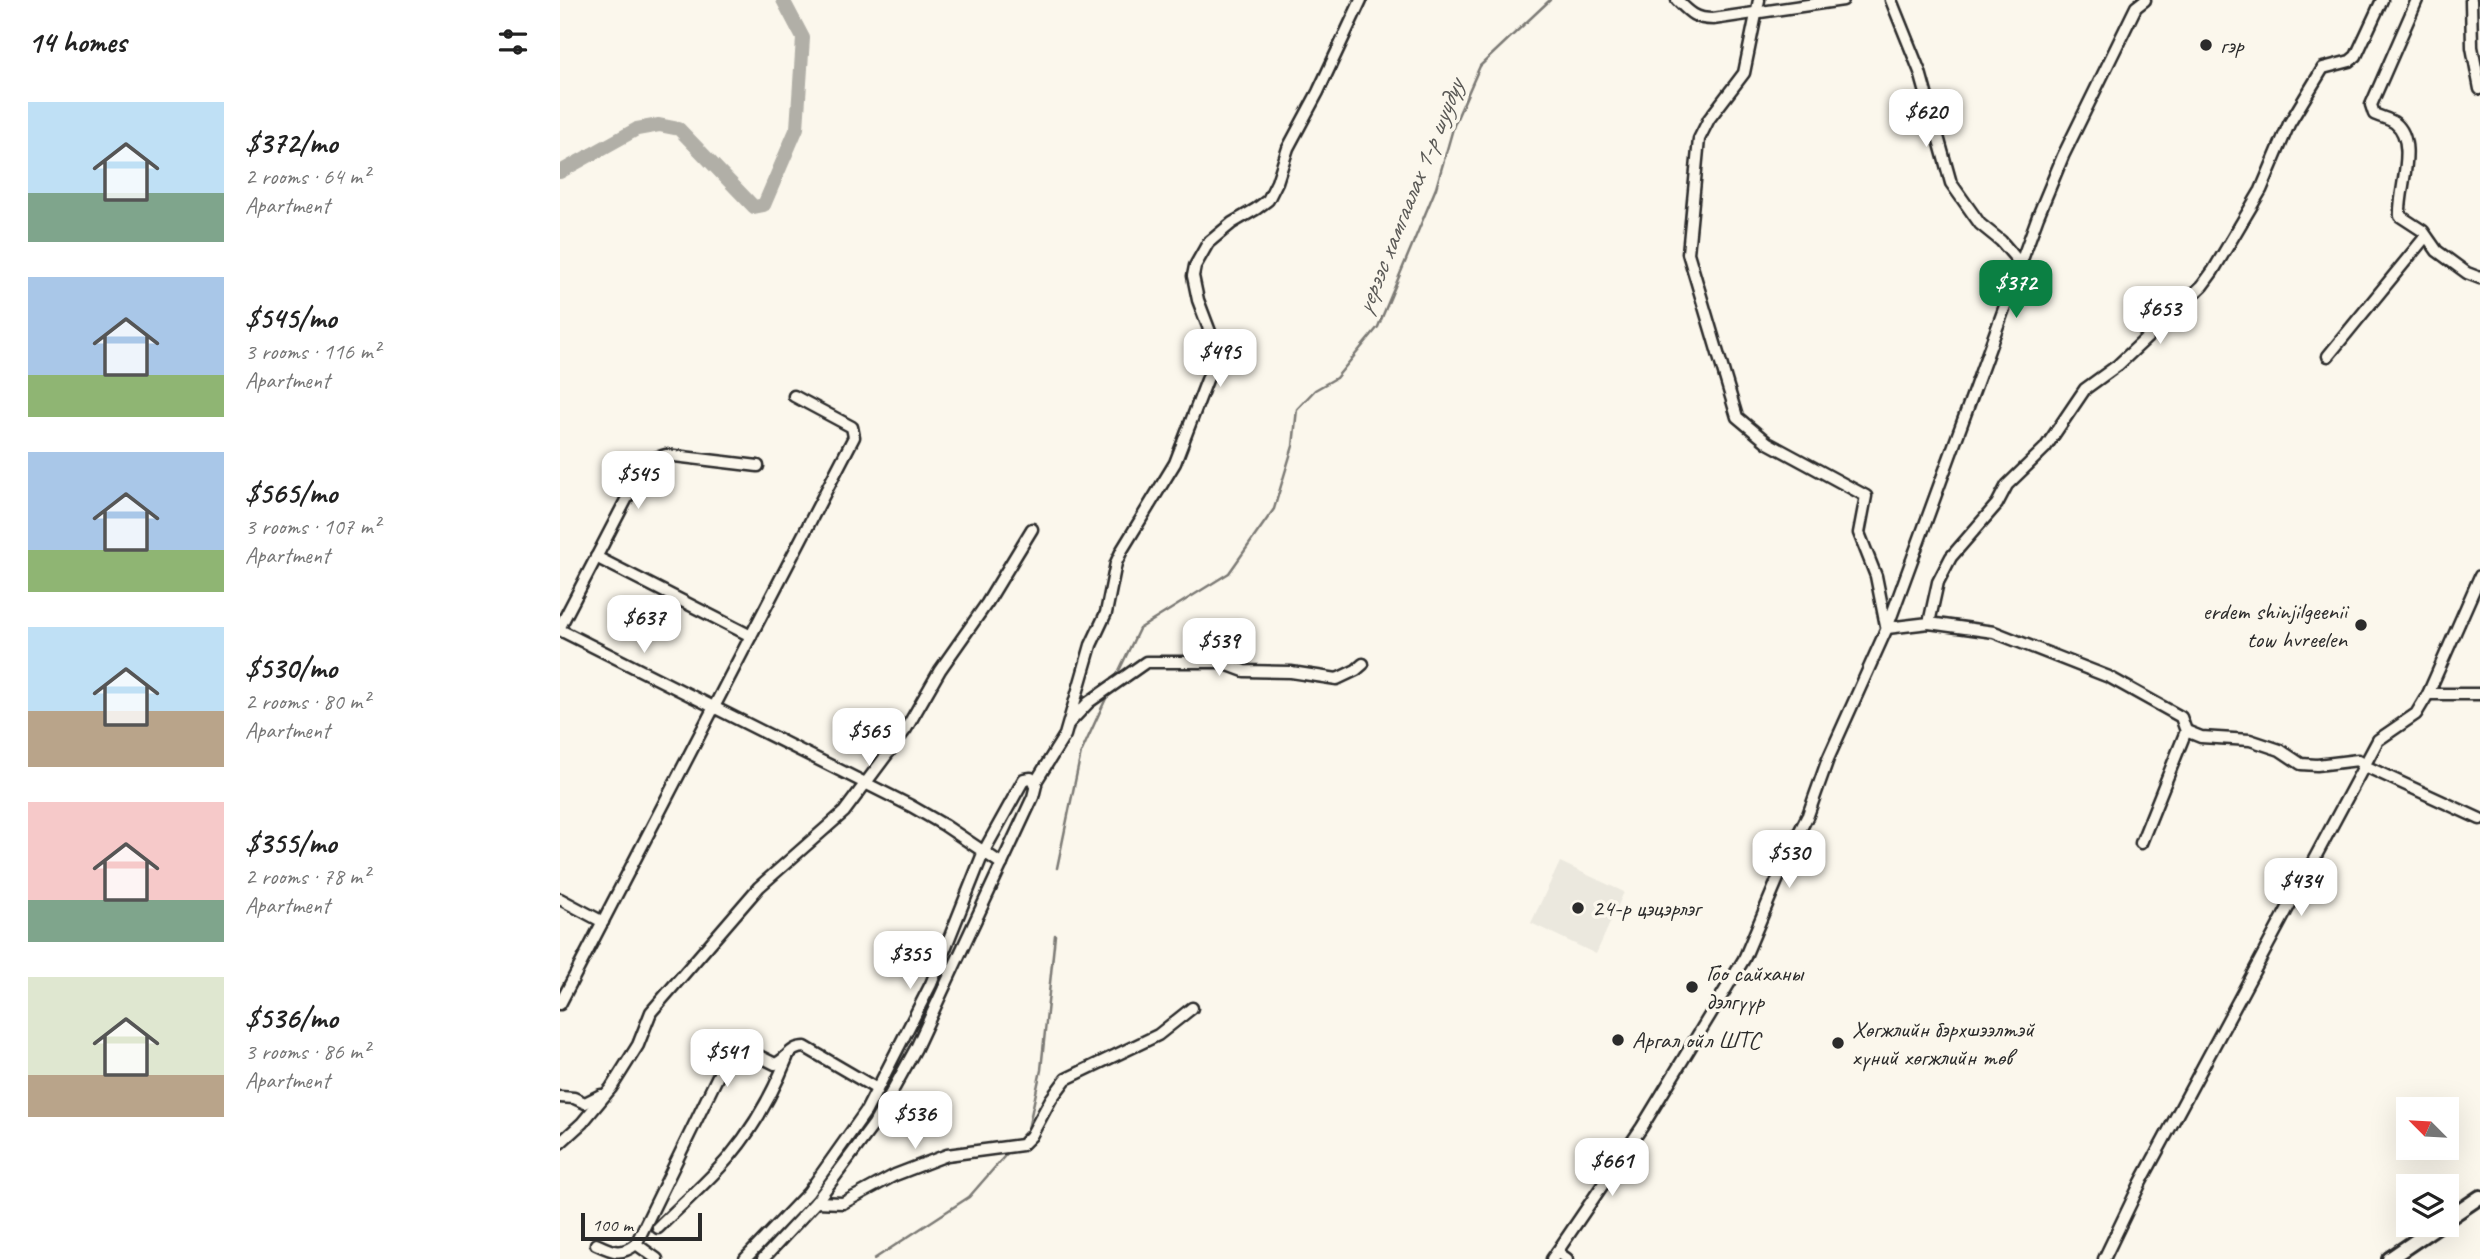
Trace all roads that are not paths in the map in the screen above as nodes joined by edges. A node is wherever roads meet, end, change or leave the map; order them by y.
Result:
1 (1361, 0) edge
2 (1677, 0) edge
3 (1843, 0) edge
4 (1891, 0) edge
5 (2145, 0) edge
6 (2382, 0) edge
7 (2417, 0) edge
8 (2471, 0) edge
9 (2134, 4) edge
10 (1758, 6) edge
11 (2480, 89) edge
12 (2426, 236) junction
13 (2020, 263) junction
14 (2480, 278) edge
15 (2328, 356) dead end
16 (794, 396) dead end
17 (758, 466) dead end
18 (1032, 529) dead end
19 (596, 557) junction
20 (2480, 576) edge
21 (1929, 624) junction
22 (560, 628) edge
23 (1886, 628) junction
24 (751, 636) junction
25 (1363, 664) dead end
26 (2428, 694) junction
27 (2480, 694) edge
28 (714, 708) junction
29 (1067, 725) junction
30 (2186, 731) junction
31 (2365, 766) junction
32 (865, 783) junction
33 (1035, 783) junction
34 (2480, 819) edge
35 (2141, 843) dead end
36 (984, 851) junction
37 (1002, 864) junction
38 (560, 899) edge
39 (603, 922) junction
40 (560, 1004) edge
41 (1192, 1007) dead end
42 (789, 1051) junction
43 (611, 1088) junction
44 (877, 1089) junction
45 (560, 1097) edge
46 (560, 1143) edge
47 (816, 1202) junction
48 (2478, 1202) edge
49 (2459, 1213) edge
50 (658, 1228) dead end
51 (2421, 1237) edge
52 (596, 1244) dead end
53 (636, 1244) junction
54 (1554, 1255) edge
55 (657, 1259) edge
56 (745, 1259) edge
57 (763, 1259) edge
58 (1567, 1259) edge
59 (2104, 1259) edge
60 (2389, 1259) edge

1 - 29 street
2 - 10 street
3 - 10 street
4 - 13 street
5 - 9 street
6 - 21 street
7 - 12 street
8 - 11 street
9 - 13 street
10 - 23 street
12 - 14 street
12 - 15 street
13 - 23 street
16 - 24 street
17 - 19 street
18 - 32 street
19 - 22 street
19 - 24 street
20 - 26 street
21 - 23 street
21 - 30 street
22 - 28 street
23 - 54 street
24 - 28 street
25 - 29 street
26 - 27 street
26 - 31 street
28 - 32 street
28 - 39 street
29 - 33 street
30 - 31 street
30 - 35 street
31 - 34 street
31 - 59 street
32 - 36 street
32 - 43 street
33 - 36 street
33 - 37 street
36 - 37 street
36 - 44 street
37 - 47 street
38 - 39 street
39 - 40 street
41 - 47 street
42 - 44 street
42 - 50 street
42 - 53 street
43 - 45 street
43 - 46 street
44 - 56 street
47 - 57 street
48 - 49 main road
51 - 60 main road
52 - 53 street
53 - 55 street
54 - 58 street

